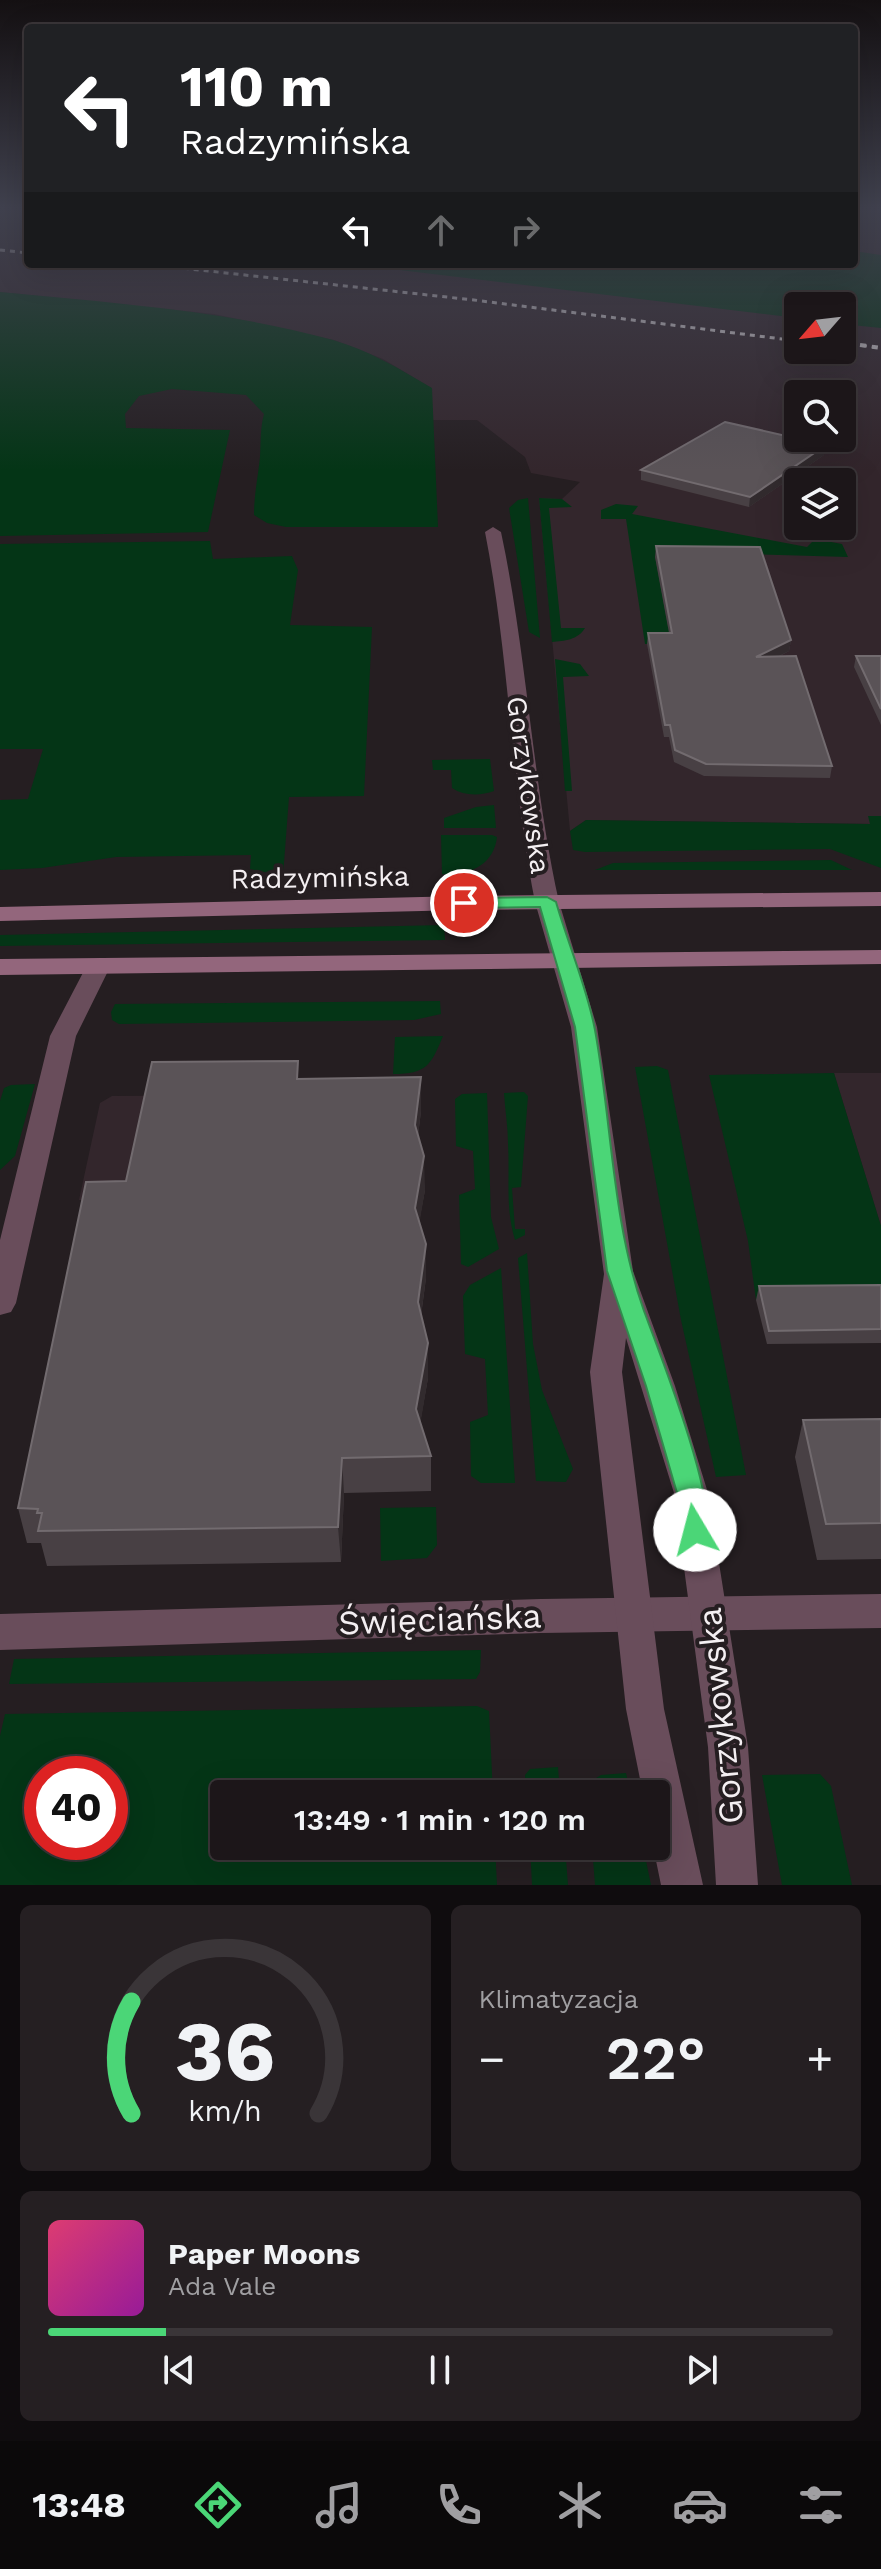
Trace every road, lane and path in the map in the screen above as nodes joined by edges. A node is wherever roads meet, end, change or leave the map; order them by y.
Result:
1 (493, 532) dead end
2 (881, 899) edge
3 (547, 902) junction
4 (0, 914) edge
5 (881, 957) edge
6 (565, 961) junction
7 (99, 965) junction
8 (0, 967) edge
9 (618, 1271) junction
10 (0, 1303) edge
11 (881, 1611) edge
12 (710, 1613) junction
13 (636, 1614) junction
14 (0, 1632) edge
15 (682, 1885) edge
16 (737, 1885) edge

1 - 3 street, Gorzykowska
2 - 3 main road, Radzymińska
3 - 4 main road, Radzymińska
3 - 6 street, Gorzykowska
5 - 6 main road
6 - 7 main road
6 - 9 street, Gorzykowska
7 - 8 main road
7 - 10 street
9 - 12 street, Gorzykowska
9 - 13 street, Gorzykowska
11 - 12 street, Święciańska
12 - 13 street, Święciańska
12 - 16 street, Gorzykowska
13 - 14 street, Święciańska
13 - 15 street, Gorzykowska

